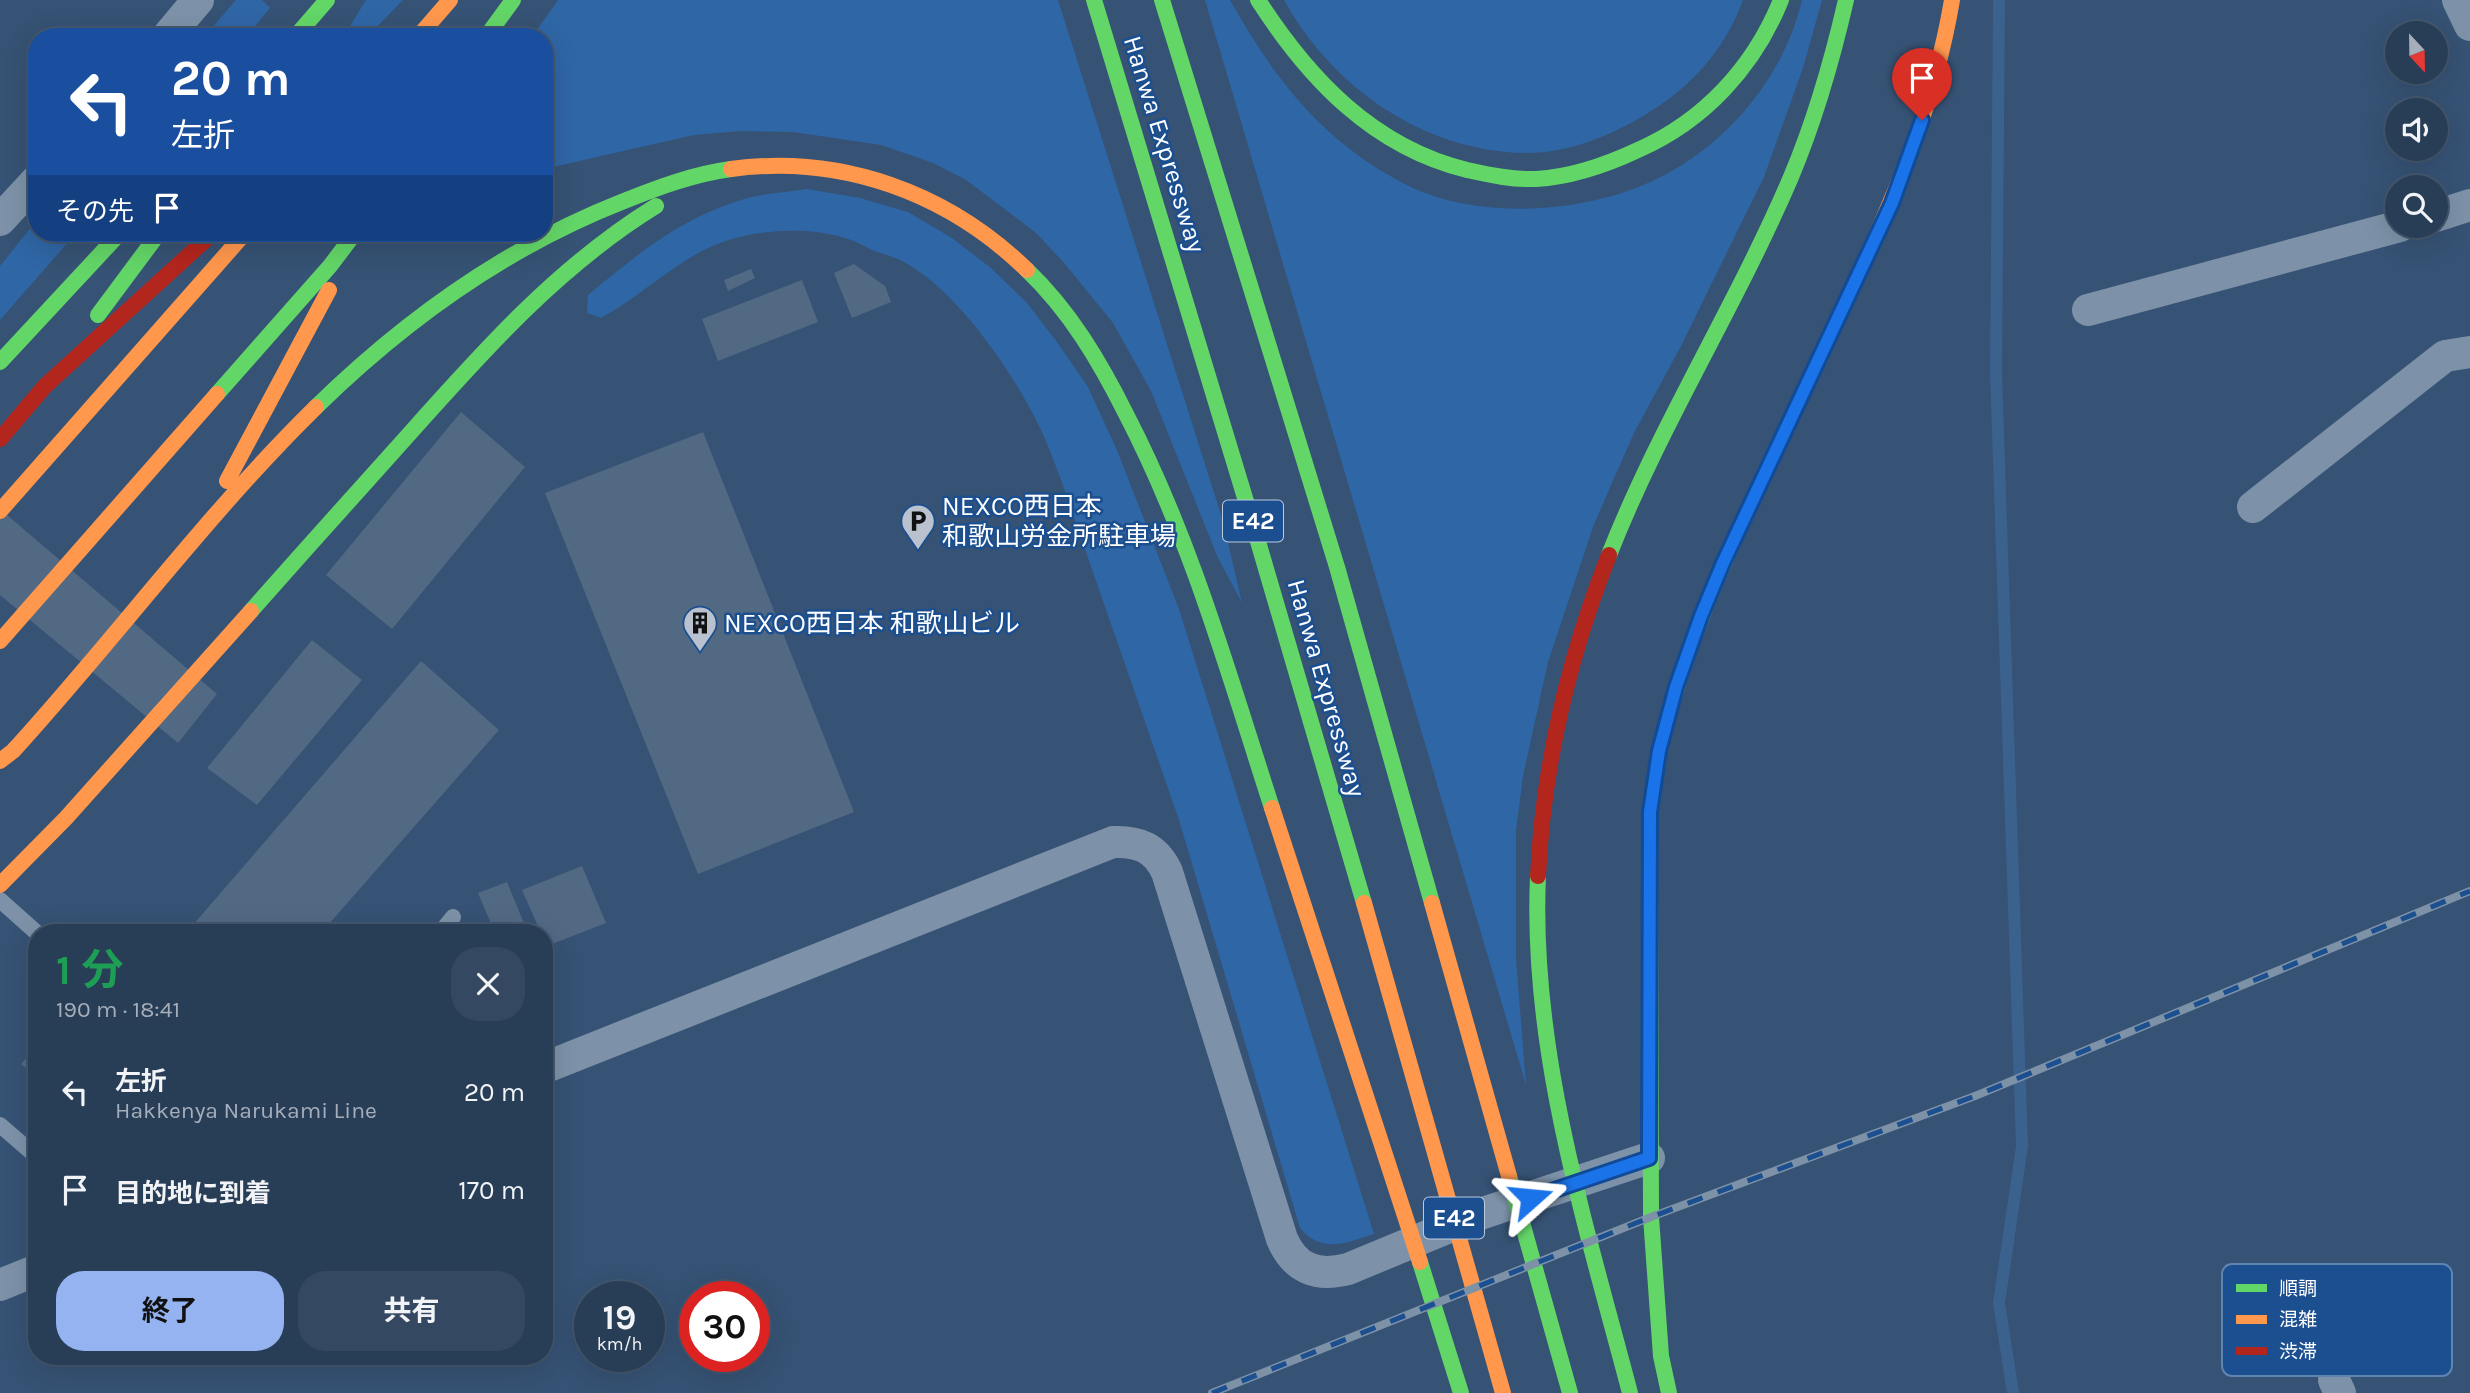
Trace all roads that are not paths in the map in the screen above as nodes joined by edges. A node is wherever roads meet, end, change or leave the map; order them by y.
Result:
1 (198, 0) edge
2 (329, 0) edge
3 (450, 0) edge
4 (513, 0) edge
5 (1094, 0) edge
6 (1162, 0) edge
7 (1258, 0) edge
8 (1781, 0) edge
9 (1846, 0) edge
10 (1952, 0) edge
11 (2458, 0) edge
12 (2470, 25) edge
13 (175, 28) edge
14 (303, 28) edge
15 (310, 28) edge
16 (426, 28) edge
17 (493, 28) edge
18 (780, 164) junction
19 (28, 190) edge
20 (2470, 205) edge
21 (2448, 212) edge
22 (0, 220) edge
23 (2385, 230) edge
24 (553, 232) edge
25 (112, 242) edge
26 (152, 242) edge
27 (203, 242) edge
28 (236, 242) edge
29 (350, 242) edge
30 (353, 242) edge
31 (534, 242) edge
32 (2088, 310) dead end
33 (2470, 352) edge
34 (0, 362) edge
35 (44, 386) junction
36 (0, 439) edge
37 (2253, 507) dead end
38 (0, 511) edge
39 (204, 526) junction
40 (0, 641) edge
41 (7, 756) edge
42 (0, 768) edge
43 (0, 885) edge
44 (0, 900) edge
45 (453, 917) dead end
46 (447, 924) edge
47 (28, 925) edge
48 (553, 1064) edge
49 (0, 1125) edge
50 (28, 1149) edge
51 (1649, 1158) junction
52 (28, 1274) edge
53 (0, 1285) edge
54 (1461, 1393) edge
55 (1503, 1393) edge
56 (1570, 1393) edge
57 (1630, 1393) edge
58 (1669, 1393) edge

1 - 13 street
2 - 14 main road
2 - 15 main road
3 - 16 main road
4 - 17 main road
5 - 55 main road, Hanwa Expressway / E42
6 - 56 main road, Hanwa Expressway / E42
7 - 8 main road
9 - 57 main road
10 - 51 main road
11 - 12 street
18 - 24 main road
18 - 43 main road
18 - 54 main road
19 - 22 street
20 - 21 street
23 - 32 street
25 - 34 main road
26 - 35 main road
27 - 35 main road
28 - 38 main road
29 - 40 main road
30 - 39 main road
31 - 39 main road
33 - 37 street
35 - 36 main road
39 - 41 main road
41 - 42 main road
44 - 47 lane
45 - 46 lane
48 - 51 street
49 - 50 lane
51 - 58 main road
52 - 53 street

